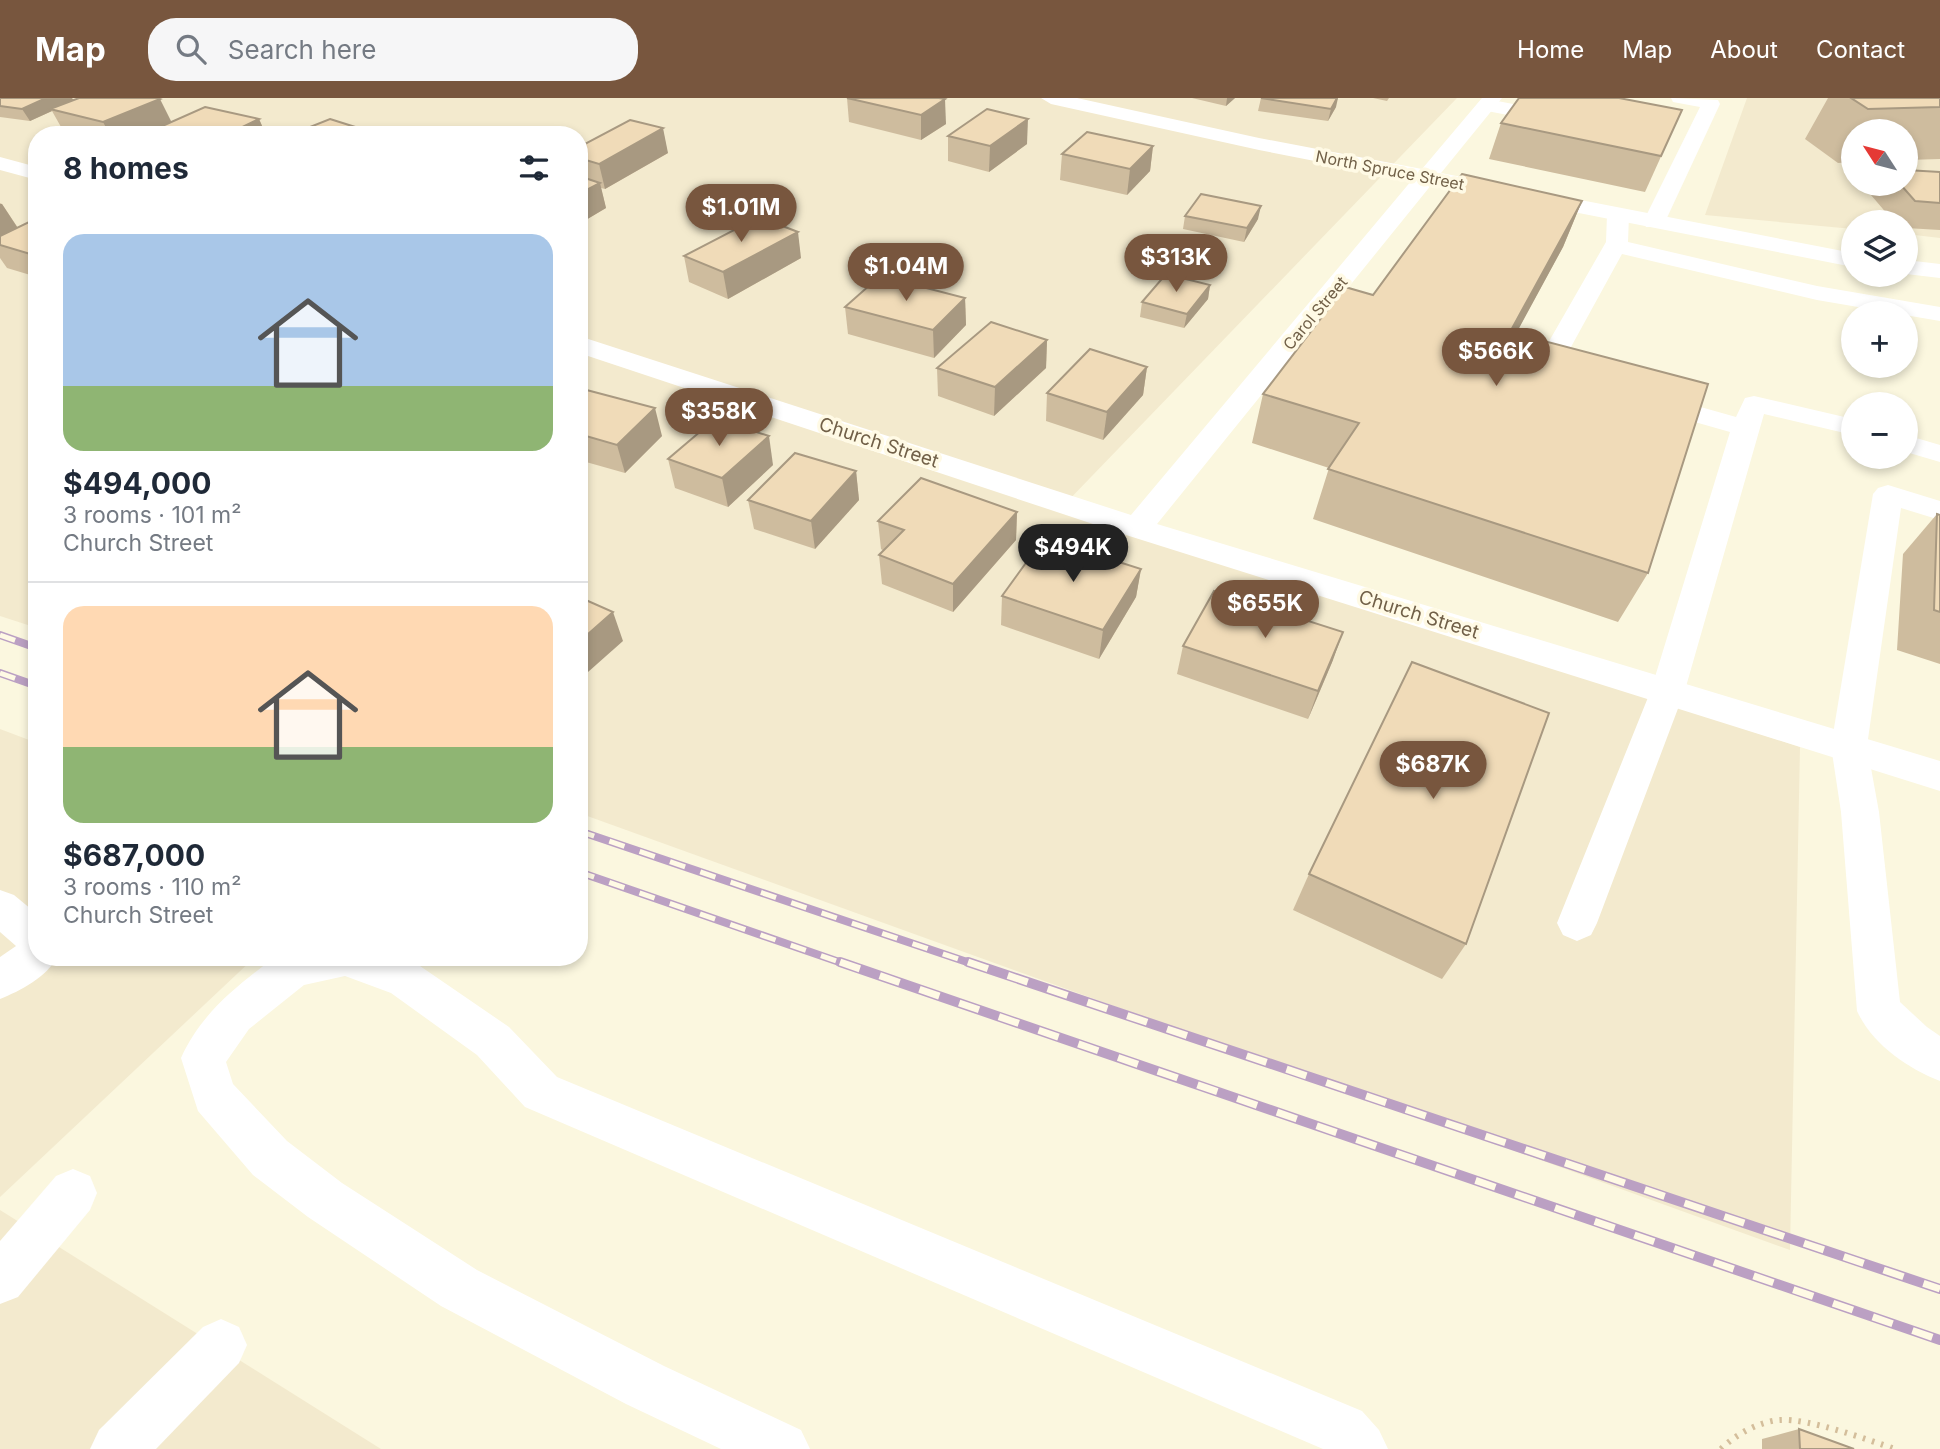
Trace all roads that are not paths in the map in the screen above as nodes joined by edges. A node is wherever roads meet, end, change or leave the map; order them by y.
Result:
1 (1051, 98) edge
2 (1597, 98) edge
3 (1680, 98) edge
4 (1490, 101) edge
5 (0, 163) edge
6 (28, 171) edge
7 (1427, 177) junction
8 (1618, 215) junction
9 (1654, 222) junction
10 (1615, 245) junction
11 (1841, 258) edge
12 (1918, 268) edge
13 (1940, 271) edge
14 (1940, 314) edge
15 (588, 347) edge
16 (1585, 382) edge
17 (1625, 394) edge
18 (1841, 424) edge
19 (1745, 428) junction
20 (1918, 447) edge
21 (1940, 454) edge
22 (1940, 511) edge
23 (1137, 528) junction
24 (1668, 690) junction
25 (1849, 747) junction
26 (1940, 776) edge
27 (0, 907) edge
28 (1577, 923) dead end
29 (28, 932) edge
30 (28, 961) edge
31 (303, 966) edge
32 (368, 966) edge
33 (0, 980) edge
34 (1940, 1060) edge
35 (73, 1193) dead end
36 (0, 1279) edge
37 (221, 1345) dead end
38 (118, 1449) edge
39 (782, 1449) edge
40 (1360, 1449) edge

1 - 7 street, North Spruce Street
2 - 4 lane
3 - 9 lane
4 - 7 street, Carol Street
5 - 6 street
7 - 8 street, North Spruce Street
7 - 23 street, Carol Street
8 - 9 street, North Spruce Street
8 - 10 lane
9 - 11 street, North Spruce Street
10 - 14 lane
10 - 16 lane
12 - 13 street
15 - 23 street, Church Street
17 - 19 lane
18 - 19 lane
19 - 24 lane
20 - 21 lane
22 - 25 lane
23 - 24 street, Church Street
24 - 25 street, Church Street
24 - 28 lane
25 - 26 street, Church Street
25 - 34 lane
27 - 29 lane
30 - 33 lane
31 - 39 lane
32 - 40 lane
35 - 36 lane
37 - 38 lane

